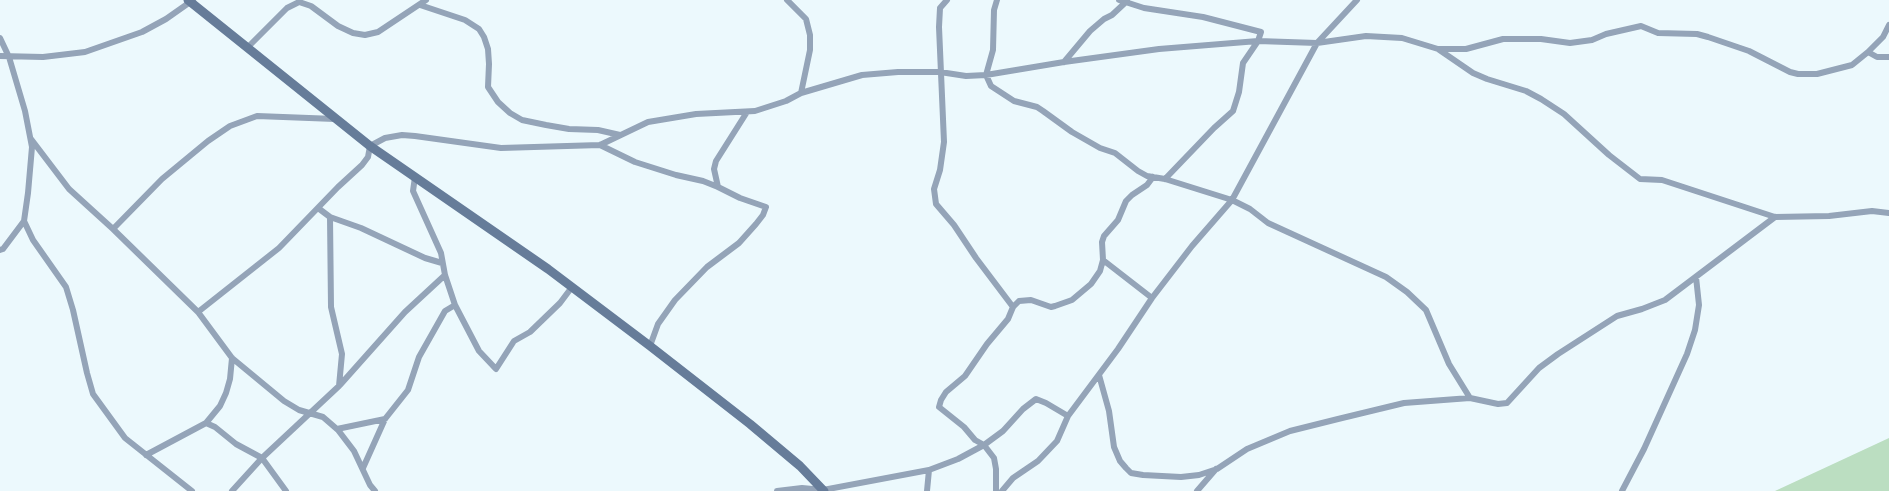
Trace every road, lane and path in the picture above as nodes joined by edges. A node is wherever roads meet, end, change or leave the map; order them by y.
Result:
1 (426, 0) edge
2 (787, 0) edge
3 (947, 0) edge
4 (997, 0) edge
5 (1357, 0) edge
6 (190, 1) edge
7 (1124, 1) edge
8 (420, 5) junction
9 (1889, 26) edge
10 (0, 38) edge
11 (1258, 41) junction
12 (1317, 43) junction
13 (247, 48) junction
14 (1438, 49) junction
15 (1868, 52) junction
16 (0, 56) edge
17 (9, 57) junction
18 (1889, 57) edge
19 (1064, 62) junction
20 (940, 72) junction
21 (986, 75) junction
22 (801, 93) junction
23 (747, 112) junction
24 (337, 119) junction
25 (620, 135) junction
26 (30, 138) junction
27 (600, 145) junction
28 (370, 146) junction
29 (416, 177) junction
30 (1153, 177) junction
31 (1165, 178) junction
32 (718, 187) junction
33 (1232, 200) junction
34 (318, 208) junction
35 (1889, 213) edge
36 (330, 217) junction
37 (1776, 217) junction
38 (24, 221) junction
39 (113, 229) junction
40 (0, 250) edge
41 (1103, 260) junction
42 (442, 263) junction
43 (445, 275) junction
44 (1696, 278) junction
45 (572, 287) junction
46 (1152, 298) junction
47 (455, 306) junction
48 (1013, 307) junction
49 (198, 312) junction
50 (650, 346) junction
51 (232, 358) junction
52 (1099, 375) junction
53 (339, 386) junction
54 (1470, 398) junction
55 (309, 413) junction
56 (1068, 416) junction
57 (385, 419) junction
58 (206, 423) junction
59 (337, 429) junction
60 (984, 445) junction
61 (146, 455) junction
62 (262, 458) junction
63 (363, 468) junction
64 (1217, 469) junction
65 (929, 470) junction
66 (823, 490) edge
67 (192, 491) edge
68 (232, 491) edge
69 (286, 491) edge
70 (375, 491) edge
71 (777, 491) edge
72 (927, 491) edge
73 (996, 491) edge
74 (1002, 491) edge
75 (1197, 491) edge
76 (1622, 491) edge

1 - 8 street
2 - 22 street
3 - 20 street
4 - 21 street
5 - 12 street
6 - 13 street
6 - 17 street
7 - 11 street
7 - 19 street
8 - 13 street
8 - 25 street
9 - 15 street
10 - 17 street
11 - 12 street
11 - 19 street
11 - 31 street
12 - 14 street
12 - 33 street
13 - 24 street
14 - 15 street
14 - 37 street
15 - 18 street
16 - 17 street
17 - 26 street
19 - 21 street
20 - 21 street
20 - 22 street
20 - 48 street
21 - 30 street
22 - 23 street
23 - 25 street
23 - 32 street
24 - 28 street
24 - 39 street
25 - 27 street
26 - 38 street
26 - 39 street
27 - 28 street
27 - 32 street
28 - 29 street
28 - 34 street
29 - 42 street
29 - 45 street
30 - 31 street
30 - 41 street
31 - 33 street
32 - 50 street
33 - 46 street
33 - 54 street
34 - 36 street
34 - 49 street
35 - 37 street
36 - 42 street
36 - 53 street
37 - 44 street
38 - 40 street
38 - 61 street
39 - 49 street
41 - 46 street
41 - 48 street
42 - 43 street
43 - 47 street
43 - 53 street
44 - 54 street
44 - 76 street
45 - 47 street
45 - 50 street
46 - 52 street
47 - 57 street
48 - 60 street
49 - 51 street
50 - 66 street
51 - 55 street
51 - 58 street
52 - 56 street
52 - 64 street
53 - 55 street
54 - 64 street
55 - 59 street
55 - 62 street
56 - 60 street
56 - 74 street
57 - 59 street
57 - 63 street
58 - 61 street
58 - 62 street
59 - 63 street
60 - 65 street
60 - 73 street
61 - 67 street
62 - 68 street
62 - 69 street
63 - 70 street
64 - 75 street
65 - 66 street
65 - 72 street
66 - 71 street

